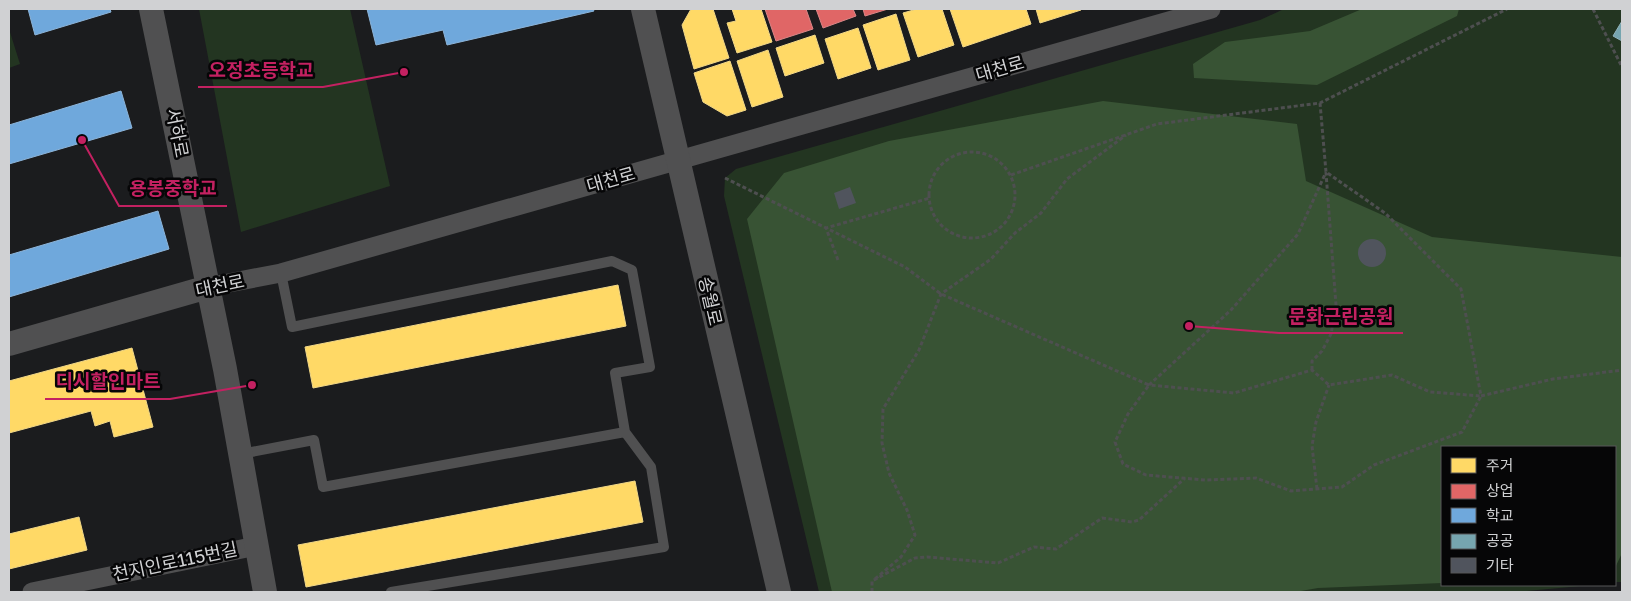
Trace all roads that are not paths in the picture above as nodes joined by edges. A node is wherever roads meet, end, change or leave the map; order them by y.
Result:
1 (151, 9) edge
2 (643, 9) edge
3 (1211, 9) edge
4 (678, 160) junction
5 (281, 273) junction
6 (208, 287) junction
7 (9, 344) edge
8 (625, 432) junction
9 (240, 454) junction
10 (256, 546) junction
11 (32, 592) edge
12 (265, 592) edge
13 (391, 592) edge
14 (779, 592) edge

1 - 6 street, 서하로
2 - 4 street, 송월로
3 - 4 street, 대천로
4 - 5 street, 대천로
4 - 14 street, 송월로
5 - 6 street, 대천로
5 - 8 lane
6 - 7 street, 대천로
6 - 9 street, 천지인로115번길
8 - 9 lane
8 - 13 lane
9 - 10 street, 천지인로115번길
10 - 11 street, 천지인로115번길
10 - 12 street, 천지인로115번길

